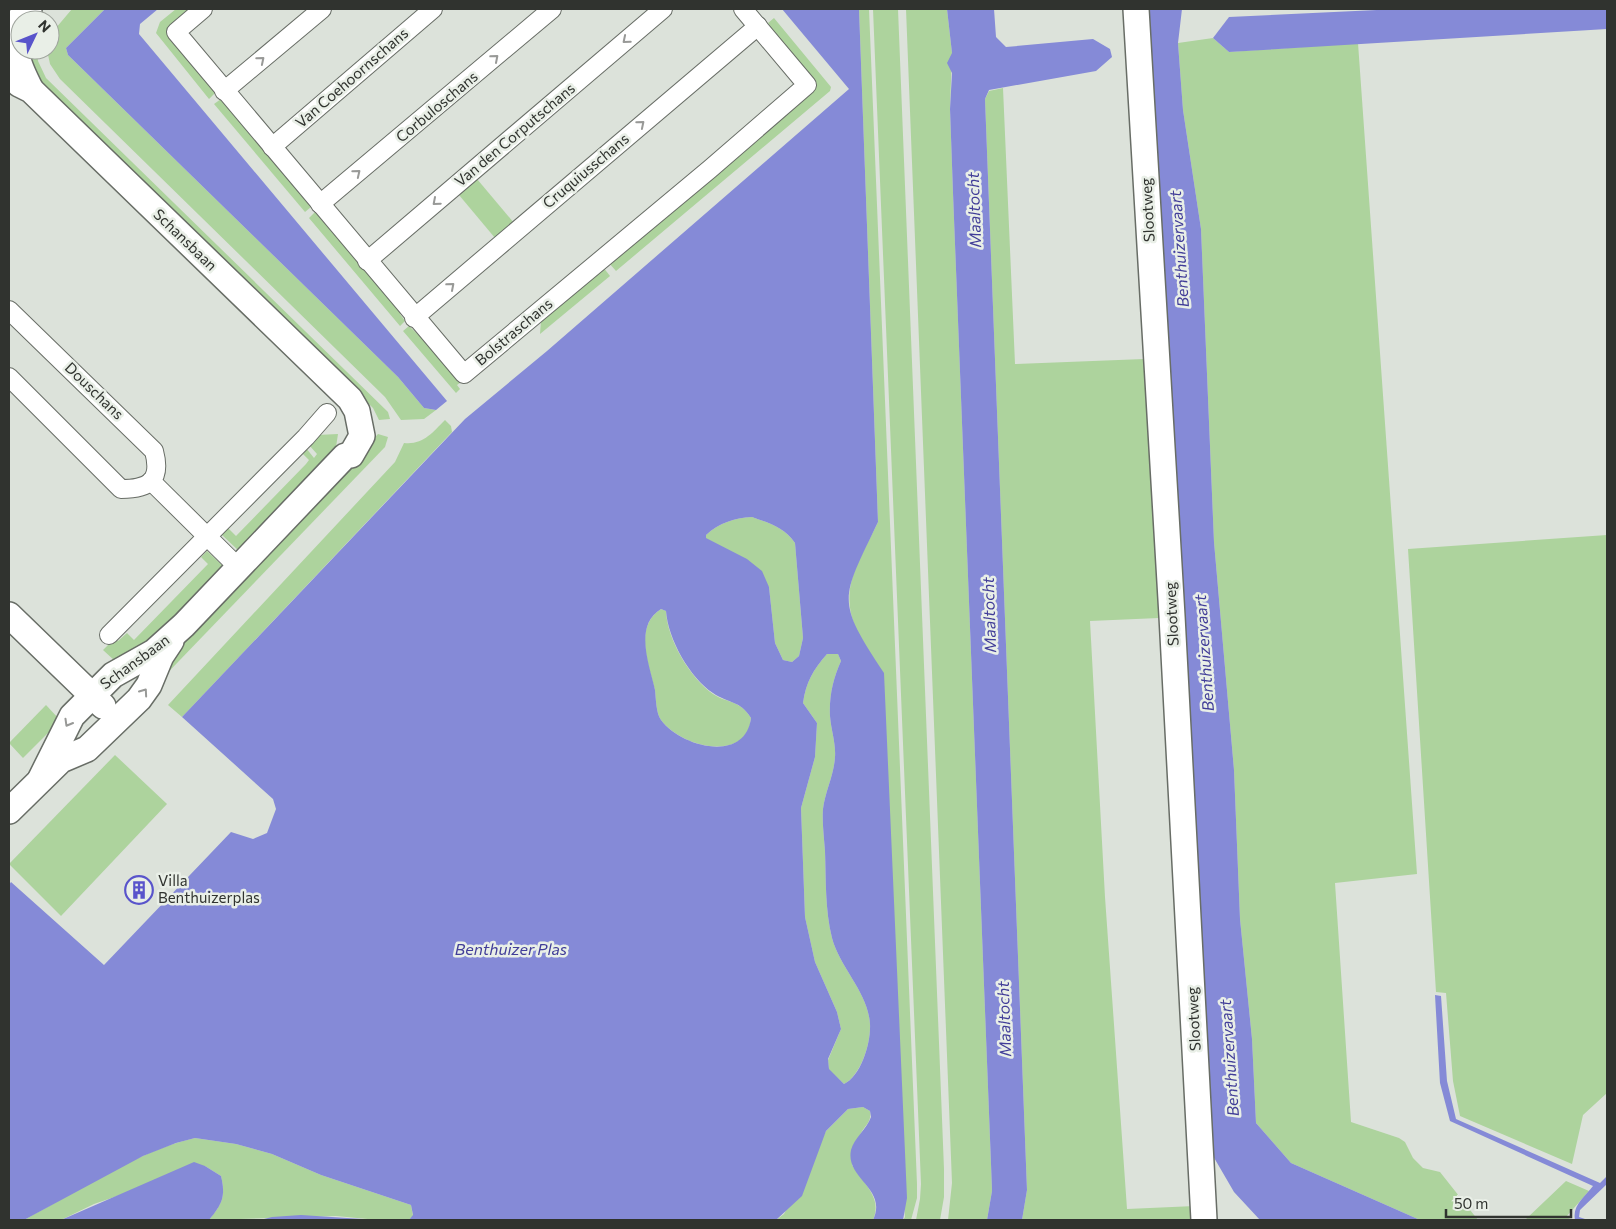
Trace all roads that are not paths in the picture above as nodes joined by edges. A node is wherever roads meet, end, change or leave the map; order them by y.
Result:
1 (31, 9) edge
2 (203, 9) edge
3 (322, 9) edge
4 (433, 9) edge
5 (552, 9) edge
6 (663, 9) edge
7 (743, 9) edge
8 (1136, 9) edge
9 (758, 26) junction
10 (9, 30) edge
11 (17, 60) edge
12 (9, 72) edge
13 (31, 90) junction
14 (224, 91) junction
15 (272, 148) junction
16 (320, 204) junction
17 (367, 260) junction
18 (9, 310) edge
19 (414, 318) junction
20 (9, 377) edge
21 (327, 413) dead end
22 (152, 481) junction
23 (207, 536) junction
24 (239, 568) junction
25 (9, 615) edge
26 (184, 624) junction
27 (109, 635) dead end
28 (92, 695) junction
29 (118, 720) junction
30 (41, 778) junction
31 (9, 811) edge
32 (1204, 1220) edge

1 - 10 street
2 - 14 street, Bolstraschans
14 -> 3 street
4 - 15 street, Van Coehoornschans
16 -> 5 street, Corbuloschans
6 -> 17 street, Van den Corputschans
7 - 9 street
8 - 32 street, Slootweg
19 -> 9 street, Cruquiusschans
9 - 19 street, Bolstraschans
11 - 13 street, Schansbaan
12 - 13 street, Schansbaan
13 - 24 street, Schansbaan
14 - 15 street, Bolstraschans
15 - 16 street, Bolstraschans
16 - 17 street, Bolstraschans
17 - 19 street, Bolstraschans
18 - 22 street, Douschans
20 - 22 street
21 - 23 street
22 - 23 street
23 - 24 street
23 - 27 street
24 - 26 street, Schansbaan
25 - 28 street
26 - 28 street, Schansbaan
29 -> 26 street, Schansbaan
28 - 29 street
28 -> 30 street, Schansbaan
29 - 30 street, Schansbaan
30 - 31 street, Schansbaan

